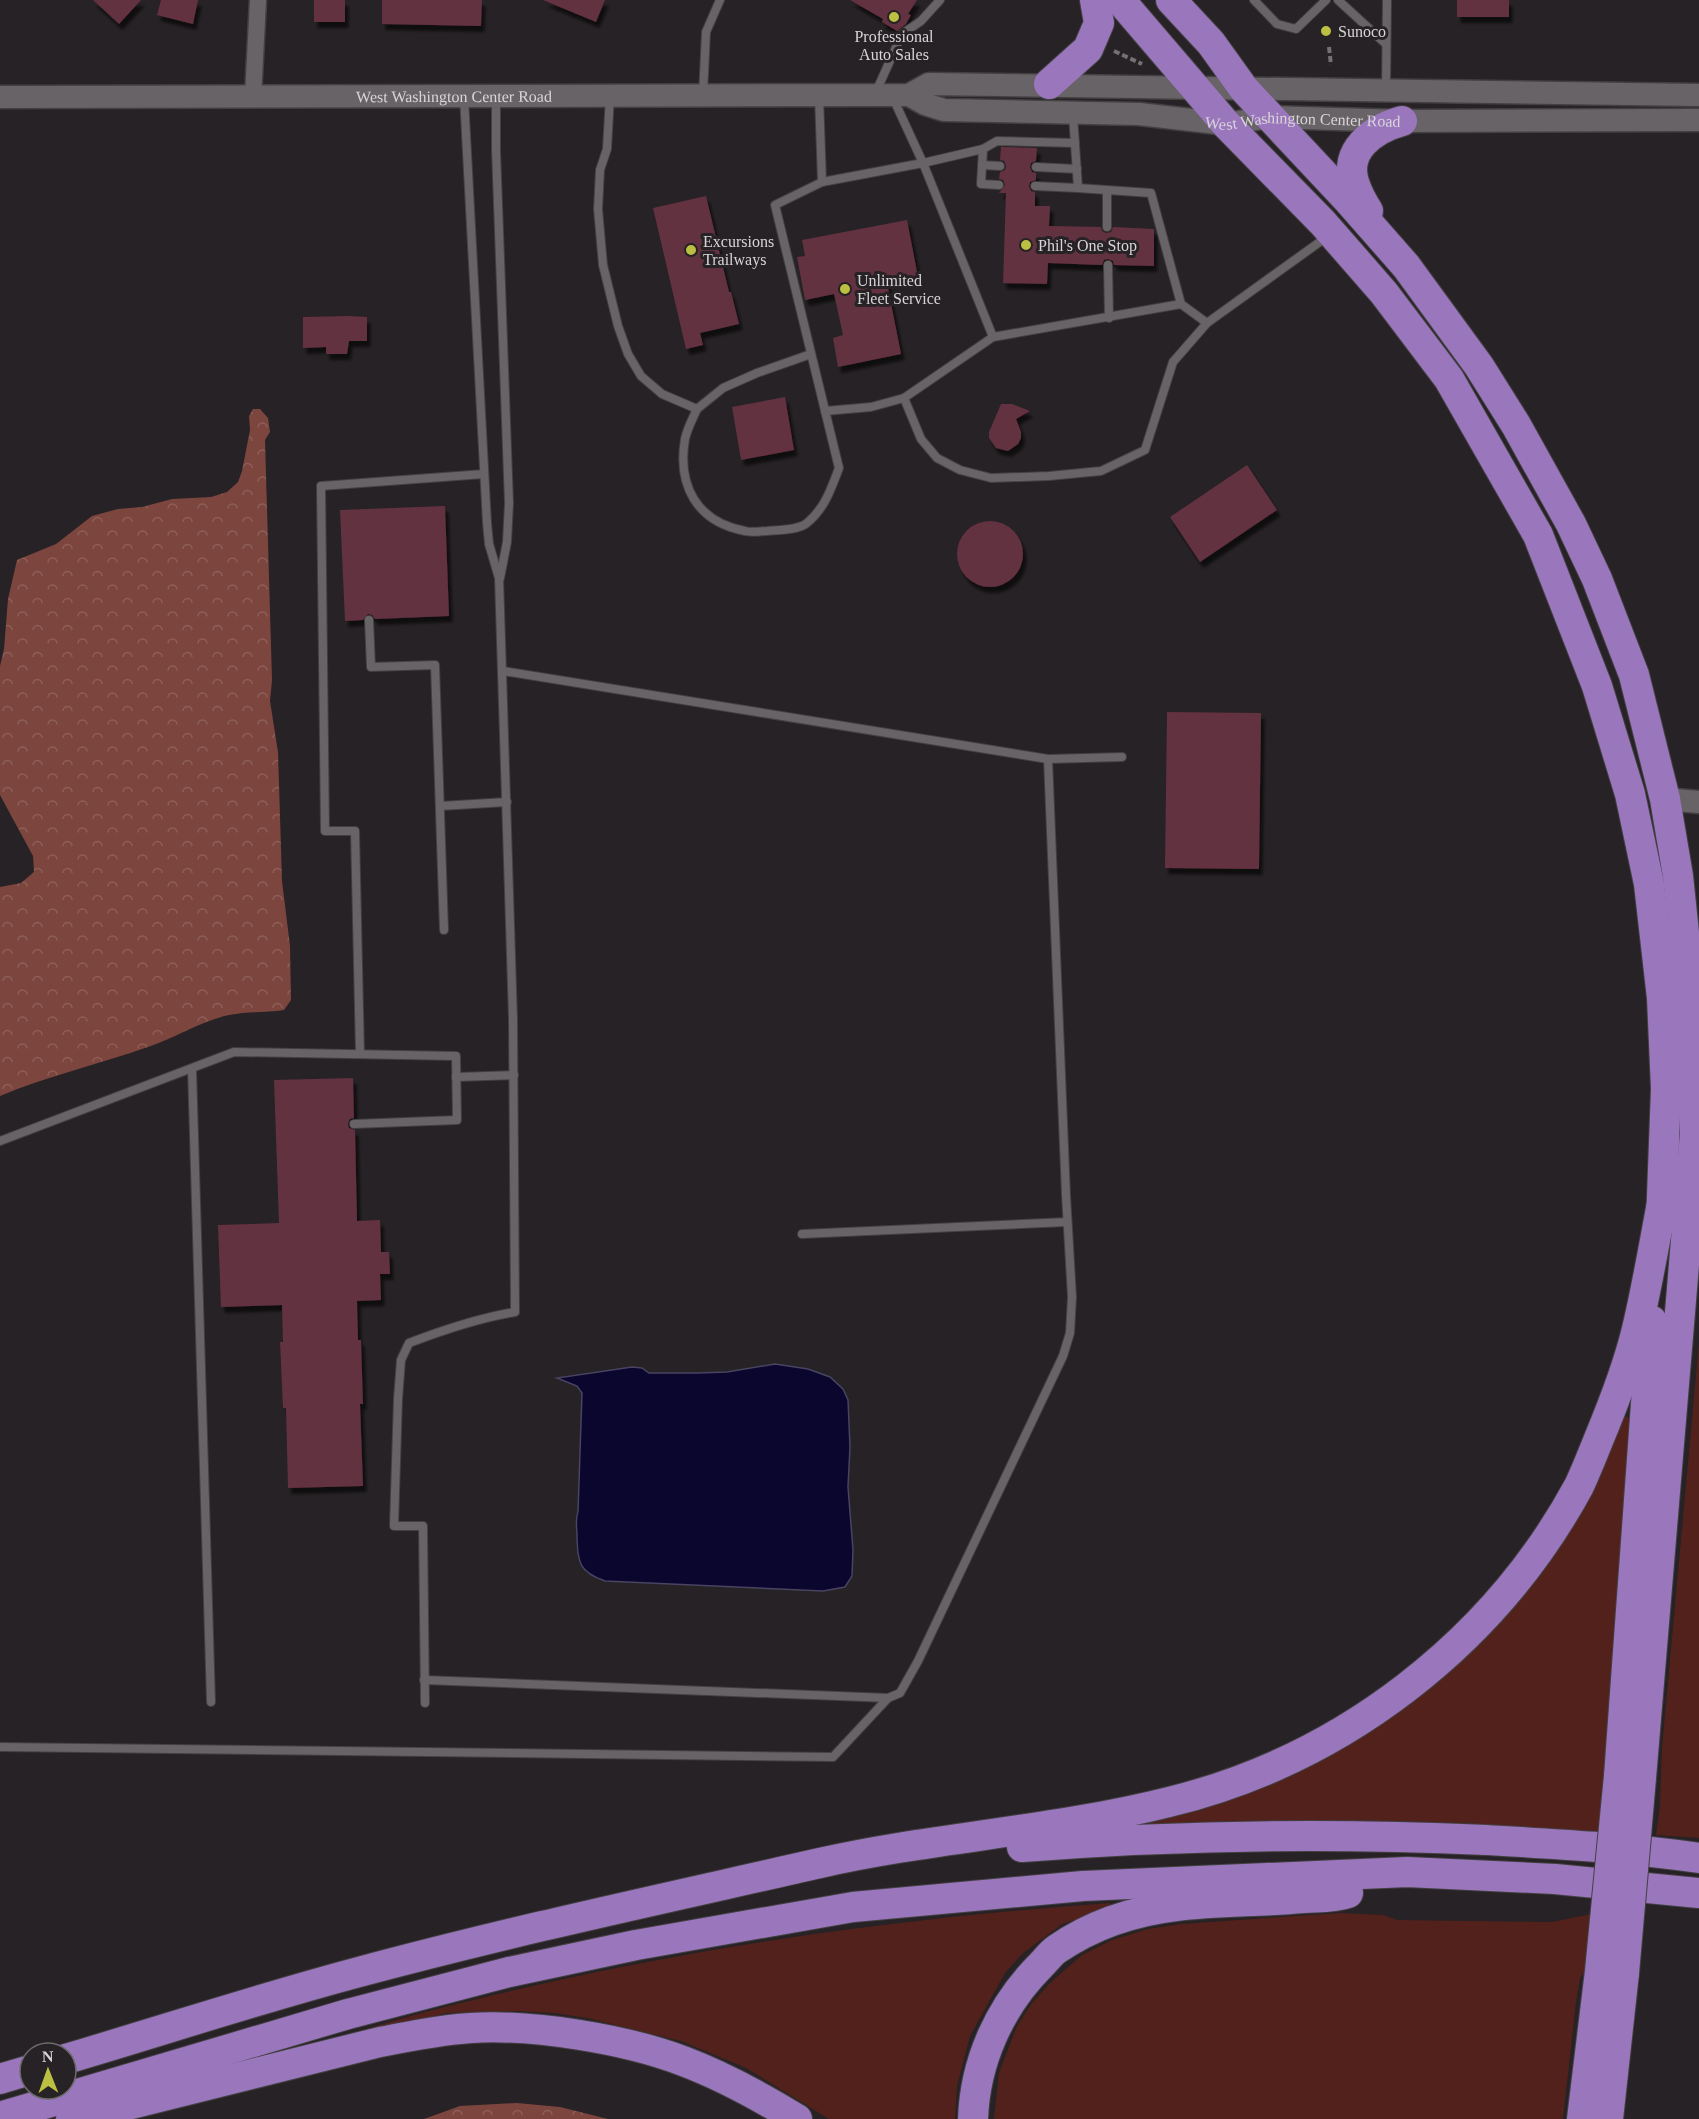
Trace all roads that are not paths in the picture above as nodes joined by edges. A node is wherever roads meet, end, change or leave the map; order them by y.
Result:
1 (258, 0) edge
2 (720, 0) edge
3 (940, 0) edge
4 (1095, 0) edge
5 (1120, 0) edge
6 (1171, 0) edge
7 (1254, 0) edge
8 (1326, 0) edge
9 (1338, 0) edge
10 (1387, 0) edge
11 (1386, 44) junction
12 (1049, 84) junction
13 (1195, 88) junction
14 (1244, 89) junction
15 (1386, 90) junction
16 (1699, 94) edge
17 (819, 95) junction
18 (892, 95) junction
19 (610, 96) junction
20 (703, 96) junction
21 (0, 97) edge
22 (253, 97) junction
23 (464, 97) junction
24 (496, 97) junction
25 (1073, 112) junction
26 (1269, 117) junction
27 (1699, 120) edge
28 (1402, 122) junction
29 (1226, 124) junction
30 (1075, 143) junction
31 (983, 149) junction
32 (923, 163) junction
33 (982, 165) junction
34 (1000, 166) dead end
35 (1036, 167) dead end
36 (1077, 169) junction
37 (822, 182) junction
38 (999, 184) dead end
39 (1035, 186) dead end
40 (1078, 188) junction
41 (1107, 190) junction
42 (1107, 227) dead end
43 (1332, 233) junction
44 (1381, 238) junction
45 (1108, 265) dead end
46 (1181, 304) junction
47 (1109, 318) junction
48 (1207, 323) junction
49 (993, 337) junction
50 (812, 354) junction
51 (904, 398) junction
52 (697, 409) junction
53 (825, 411) junction
54 (484, 474) junction
55 (500, 578) junction
56 (369, 620) dead end
57 (503, 671) junction
58 (1122, 757) dead end
59 (1048, 759) junction
60 (1665, 799) junction
61 (507, 802) junction
62 (1699, 802) edge
63 (440, 806) junction
64 (444, 930) dead end
65 (360, 1054) junction
66 (192, 1069) junction
67 (514, 1075) junction
68 (456, 1077) junction
69 (354, 1125) dead end
70 (0, 1141) edge
71 (1697, 1143) edge
72 (1662, 1203) junction
73 (1067, 1222) junction
74 (802, 1234) dead end
75 (424, 1680) junction
76 (888, 1698) junction
77 (211, 1702) dead end
78 (425, 1703) dead end
79 (0, 1747) edge
80 (1630, 1777) junction
81 (1699, 1858) edge
82 (1407, 1872) junction
83 (739, 1883) junction
84 (1699, 1893) edge
85 (1612, 1972) junction
86 (78, 2055) edge
87 (18, 2074) edge
88 (0, 2079) edge
89 (0, 2117) edge
90 (70, 2119) edge
91 (797, 2119) edge
92 (973, 2119) edge
93 (1582, 2119) edge
94 (1608, 2119) edge

1 - 22 street
2 - 20 lane
3 - 18 lane
4 - 12 highway
5 - 13 highway
6 - 14 highway
7 - 8 lane
9 - 11 lane
10 - 11 lane
11 - 15 lane
12 - 13 main road, West Washington Center Road
12 - 18 main road, West Washington Center Road
13 - 14 main road, West Washington Center Road
13 - 29 highway
14 - 15 main road, West Washington Center Road
14 - 26 highway
15 - 16 main road, West Washington Center Road
17 - 18 main road, West Washington Center Road
17 - 20 main road, West Washington Center Road
17 - 37 lane
18 - 25 main road, West Washington Center Road
18 - 32 lane
19 - 20 main road, West Washington Center Road
19 - 24 main road, West Washington Center Road
19 - 52 lane
21 - 22 main road, West Washington Center Road
22 - 23 main road, West Washington Center Road
23 - 24 main road, West Washington Center Road
23 - 54 lane
24 - 55 lane
25 - 29 main road, West Washington Center Road
25 - 30 lane
26 - 28 main road, West Washington Center Road
26 - 29 main road, West Washington Center Road
26 - 44 highway
27 - 28 main road, West Washington Center Road
28 - 44 highway
29 - 43 highway
30 - 31 lane
30 - 36 lane
31 - 32 lane
31 - 33 lane
32 - 37 lane
32 - 49 lane
33 - 34 lane
33 - 38 lane
35 - 36 lane
36 - 40 lane
37 - 50 lane
39 - 40 lane
40 - 41 lane
41 - 42 lane
41 - 46 lane
43 - 48 lane
43 - 72 highway
44 - 60 highway
45 - 47 lane
46 - 47 lane
46 - 48 lane
47 - 49 lane
48 - 51 lane
49 - 51 lane
50 - 52 lane
50 - 53 lane
51 - 53 lane
52 - 53 lane
54 - 55 lane
54 - 65 lane
55 - 57 lane
56 - 63 lane
57 - 59 lane
57 - 61 lane
58 - 59 lane
59 - 73 lane
60 - 62 main road
60 - 71 highway
61 - 63 lane
61 - 67 lane
63 - 64 lane
65 - 66 lane
65 - 68 lane
66 - 70 lane
66 - 77 lane
67 - 68 lane
67 - 75 lane
68 - 69 lane
71 - 80 highway
72 - 80 highway
72 - 83 highway
73 - 74 lane
73 - 76 lane
75 - 76 lane
75 - 78 lane
76 - 79 lane
80 - 85 highway, bridge
81 - 83 highway
82 - 84 highway
82 - 89 highway
82 - 92 highway
83 - 86 highway
85 - 93 highway
85 - 94 highway
87 - 88 highway
90 - 91 highway

